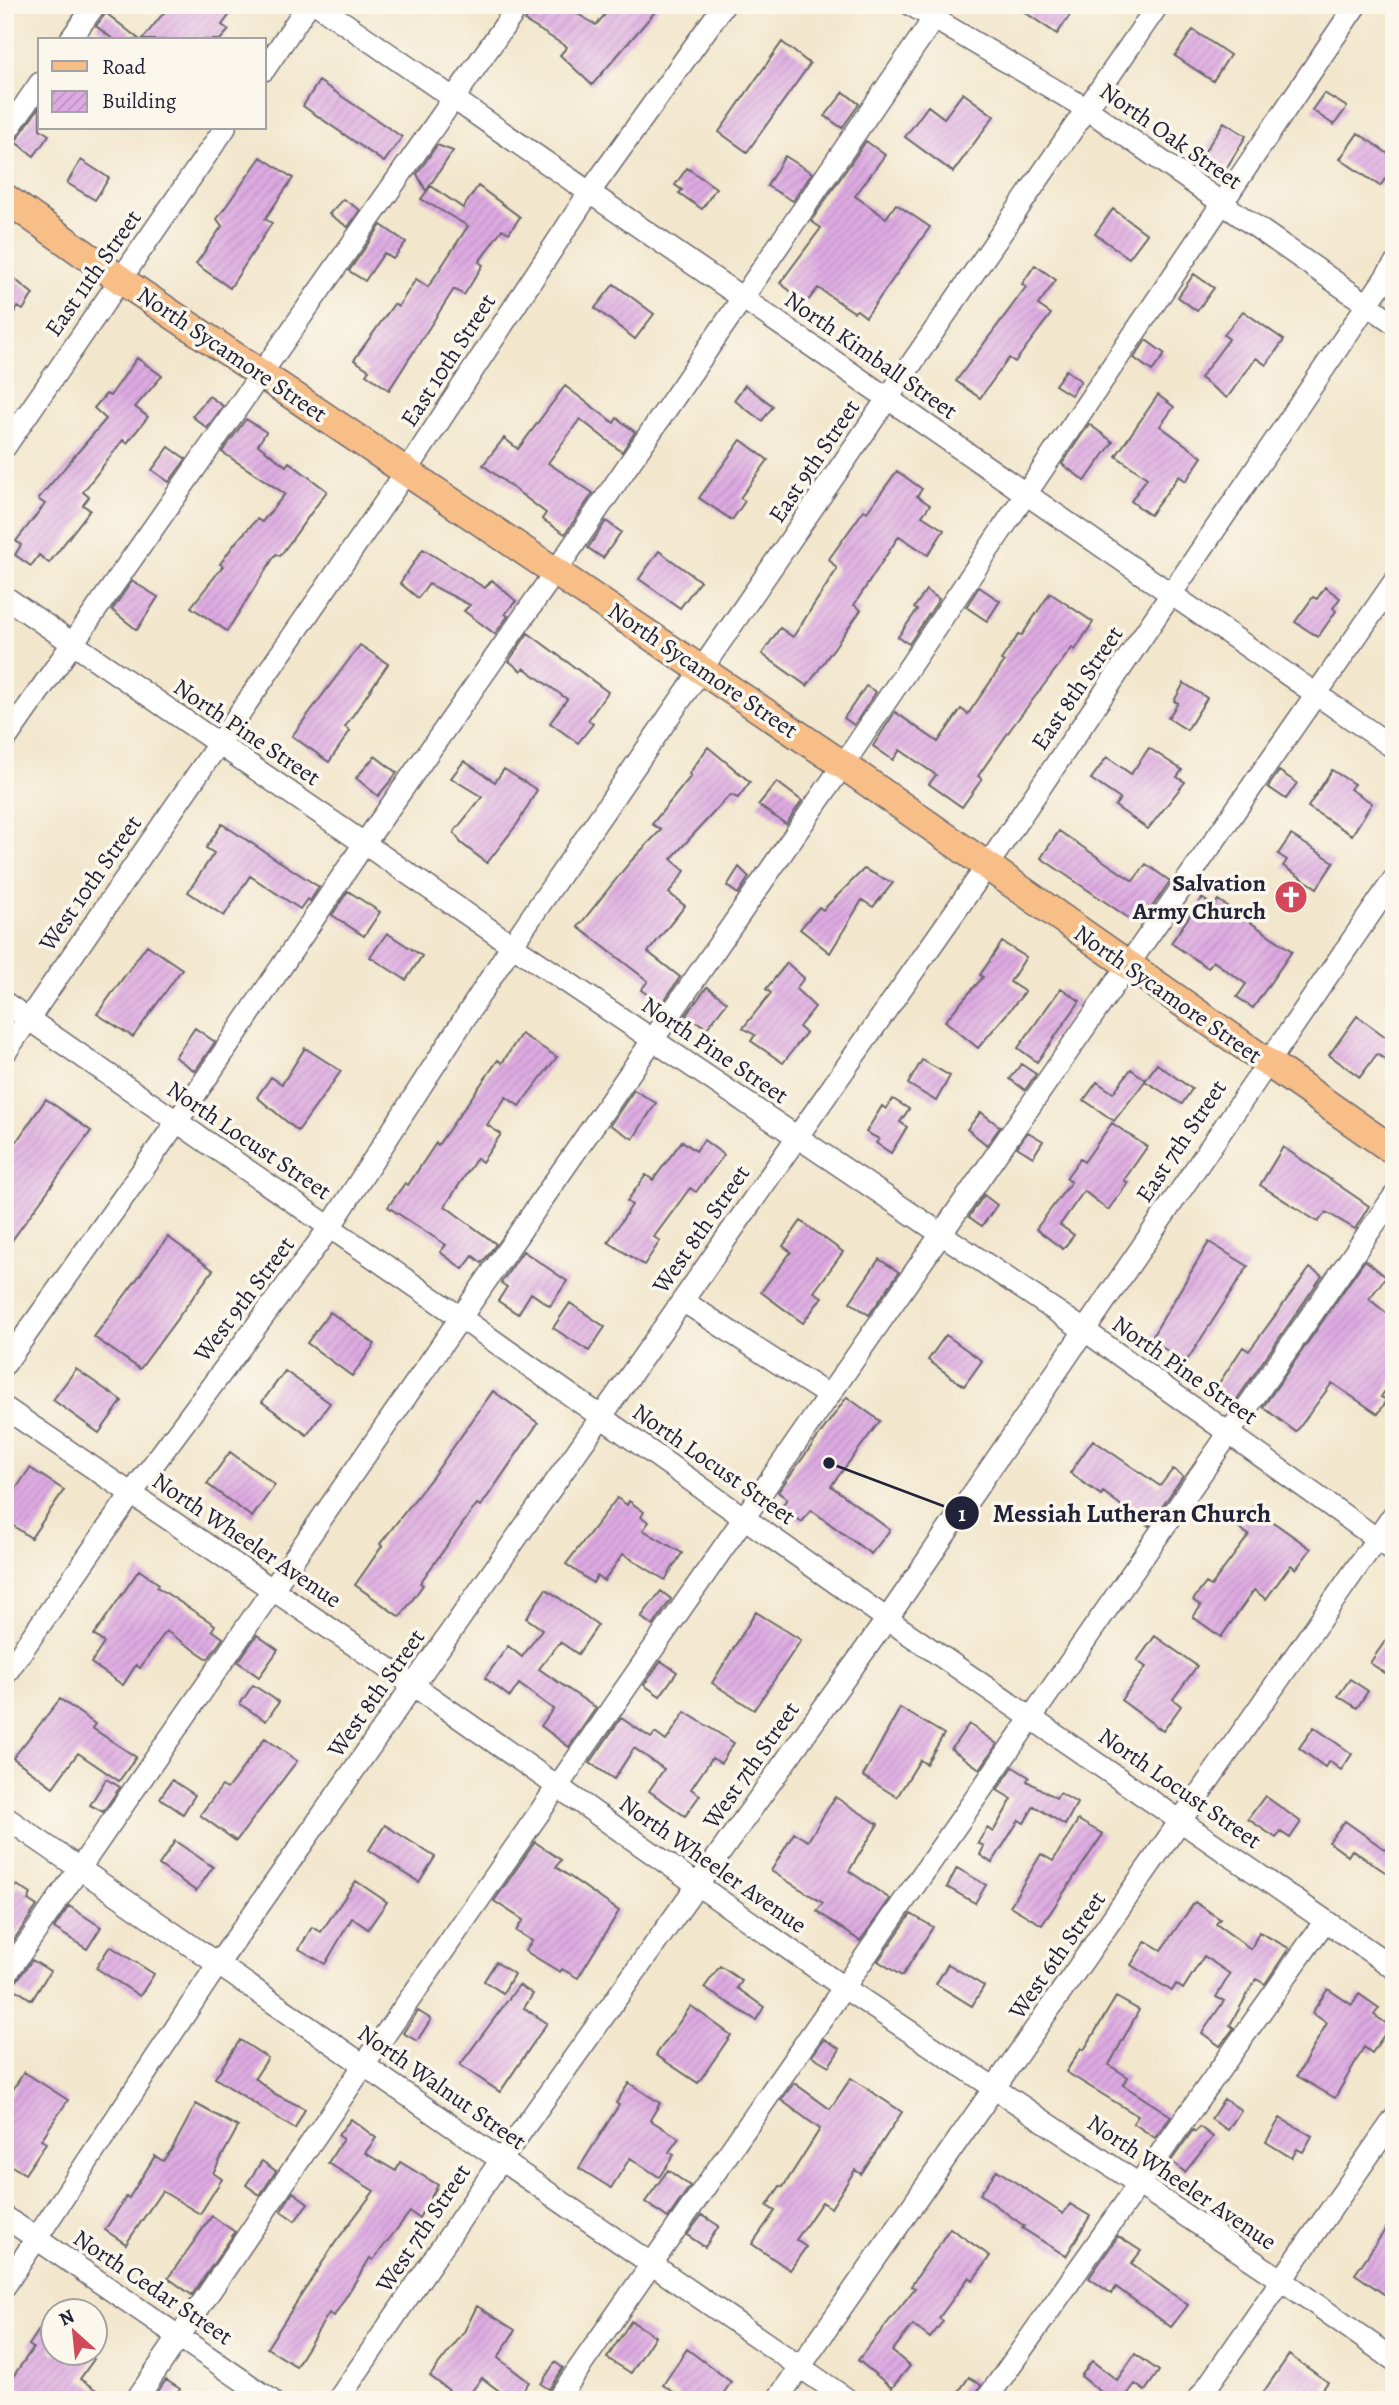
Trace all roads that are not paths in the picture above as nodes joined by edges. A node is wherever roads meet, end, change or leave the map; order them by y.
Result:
1 (95, 5) edge
2 (308, 5) edge
3 (318, 5) edge
4 (519, 5) edge
5 (724, 5) edge
6 (911, 5) edge
7 (1158, 5) edge
8 (1356, 5) edge
9 (938, 13) edge
10 (71, 38) edge
11 (266, 67) edge
12 (38, 86) edge
13 (452, 98) junction
14 (1087, 109) junction
15 (224, 130) edge
16 (5, 134) edge
17 (589, 193) junction
18 (5, 198) edge
19 (1222, 204) junction
20 (1394, 265) edge
21 (121, 280) junction
22 (743, 298) junction
23 (1367, 304) junction
24 (1394, 323) edge
25 (260, 373) junction
26 (889, 399) junction
27 (5, 447) edge
28 (406, 472) junction
29 (1026, 494) junction
30 (555, 572) junction
31 (1394, 583) edge
32 (1172, 595) junction
33 (5, 597) edge
34 (72, 643) junction
35 (703, 670) junction
36 (1316, 694) junction
37 (5, 740) edge
38 (218, 744) junction
39 (1394, 748) edge
40 (843, 765) junction
41 (364, 844) junction
42 (987, 866) junction
43 (1394, 879) edge
44 (512, 945) junction
45 (1128, 965) junction
46 (5, 1003) edge
47 (28, 1019) junction
48 (653, 1040) junction
49 (5, 1053) edge
50 (1266, 1063) junction
51 (176, 1124) junction
52 (798, 1137) junction
53 (1394, 1152) edge
54 (1394, 1196) edge
55 (330, 1227) junction
56 (942, 1233) junction
57 (683, 1301) junction
58 (460, 1317) junction
59 (1084, 1330) junction
60 (5, 1364) edge
61 (829, 1396) junction
62 (5, 1408) edge
63 (602, 1417) junction
64 (1229, 1434) junction
65 (132, 1493) junction
66 (1394, 1514) edge
67 (744, 1518) junction
68 (1385, 1545) edge
69 (272, 1588) junction
70 (887, 1619) junction
71 (5, 1675) edge
72 (414, 1685) junction
73 (1033, 1717) junction
74 (557, 1787) junction
75 (5, 1817) edge
76 (1182, 1822) junction
77 (78, 1868) junction
78 (697, 1885) junction
79 (1325, 1921) junction
80 (218, 1964) junction
81 (1394, 1968) edge
82 (5, 1976) edge
83 (843, 1987) junction
84 (364, 2065) junction
85 (995, 2088) junction
86 (1394, 2119) edge
87 (501, 2160) junction
88 (1139, 2185) junction
89 (5, 2217) edge
90 (38, 2239) junction
91 (650, 2263) junction
92 (1282, 2280) junction
93 (5, 2286) edge
94 (181, 2337) junction
95 (1394, 2360) edge
96 (800, 2367) junction
97 (136, 2400) edge
98 (271, 2400) edge
99 (338, 2400) edge
100 (557, 2400) edge
101 (777, 2400) edge
102 (848, 2400) edge
103 (986, 2400) edge
104 (1198, 2400) edge

1 - 10 street
2 - 11 street
3 - 13 street, North Kimball Street
4 - 13 street
5 - 17 street, East 10th Street
6 - 9 street, North Oak Street
7 - 14 street, East 9th Street
8 - 19 street
9 - 14 street, North Oak Street
9 - 22 street
12 - 16 street
13 - 17 street, North Kimball Street
13 - 25 street
14 - 19 street, North Oak Street
14 - 26 street, East 9th Street
15 - 21 street, East 11th Street
17 - 22 street, North Kimball Street
17 - 28 street, East 10th Street
18 - 21 main road, North Sycamore Street
19 - 23 street, North Oak Street
19 - 29 street
20 - 23 street, East 8th Street
21 - 25 main road, North Sycamore Street
21 - 27 street, East 11th Street
22 - 26 street, North Kimball Street
22 - 30 street
23 - 24 street, North Oak Street
23 - 32 street, East 8th Street
25 - 28 main road, North Sycamore Street
25 - 34 street
26 - 29 street, North Kimball Street
26 - 35 street, East 9th Street
28 - 30 main road, North Sycamore Street
28 - 38 street, East 10th Street
29 - 32 street, North Kimball Street
29 - 40 street
30 - 35 main road, North Sycamore Street
30 - 41 street
31 - 36 street
32 - 36 street, North Kimball Street
32 - 42 street, East 8th Street
33 - 34 street, North Pine Street
34 - 37 street
34 - 38 street, North Pine Street
35 - 40 main road, North Sycamore Street
35 - 44 street, East 9th Street
36 - 39 street, North Kimball Street
36 - 45 street
38 - 41 street, North Pine Street
38 - 47 street, West 10th Street
40 - 42 main road, North Sycamore Street
40 - 48 street
41 - 44 street, North Pine Street
41 - 51 street
42 - 45 main road, North Sycamore Street
42 - 52 street, East 8th Street
43 - 50 street, East 7th Street
44 - 48 street, North Pine Street
44 - 55 street, West 9th Street
45 - 50 main road, North Sycamore Street
45 - 56 street
46 - 47 street, North Locust Street
47 - 49 street, West 10th Street
47 - 51 street, North Locust Street
48 - 52 street, North Pine Street
48 - 58 street
50 - 53 main road, North Sycamore Street
50 - 59 street, East 7th Street
51 - 55 street, North Locust Street
51 - 60 street
52 - 56 street, North Pine Street
52 - 57 street, West 8th Street
54 - 64 street
55 - 58 street, North Locust Street
55 - 65 street, West 9th Street
56 - 59 street, North Pine Street
56 - 61 street
57 - 61 street
57 - 63 street, West 8th Street
58 - 63 street, North Locust Street
58 - 69 street
59 - 64 street, North Pine Street
59 - 70 street, West 7th Street
61 - 67 street
62 - 65 street, North Wheeler Avenue
63 - 67 street, North Locust Street
63 - 72 street, West 8th Street
64 - 68 street, North Pine Street
64 - 73 street
65 - 69 street, North Wheeler Avenue
65 - 71 street, West 9th Street
66 - 68 street, West 6th Street
67 - 70 street, North Locust Street
67 - 74 street
68 - 76 street, West 6th Street
69 - 72 street, North Wheeler Avenue
69 - 77 street
70 - 73 street, North Locust Street
70 - 78 street, West 7th Street
72 - 74 street, North Wheeler Avenue
72 - 80 street, West 8th Street
73 - 76 street, North Locust Street
73 - 83 street
74 - 78 street, North Wheeler Avenue
74 - 84 street
75 - 77 street, North Walnut Street
76 - 79 street, North Locust Street
76 - 85 street, West 6th Street
77 - 80 street, North Walnut Street
77 - 82 street
78 - 83 street, North Wheeler Avenue
78 - 87 street, West 7th Street
79 - 81 street, North Locust Street
79 - 88 street
80 - 84 street, North Walnut Street
80 - 90 street, West 8th Street
83 - 85 street, North Wheeler Avenue
83 - 91 street
84 - 87 street, North Walnut Street
84 - 94 street
85 - 88 street, North Wheeler Avenue
85 - 96 street, West 6th Street
86 - 92 street
87 - 91 street, North Walnut Street
87 - 99 street, West 7th Street
88 - 92 street, North Wheeler Avenue
88 - 103 street
89 - 90 street, North Cedar Street
90 - 93 street, West 8th Street
90 - 94 street, North Cedar Street
91 - 96 street, North Walnut Street
91 - 100 street
92 - 95 street, North Wheeler Avenue
92 - 104 street
94 - 97 street
94 - 98 street, North Cedar Street
96 - 101 street, West 6th Street
96 - 102 street, North Walnut Street

